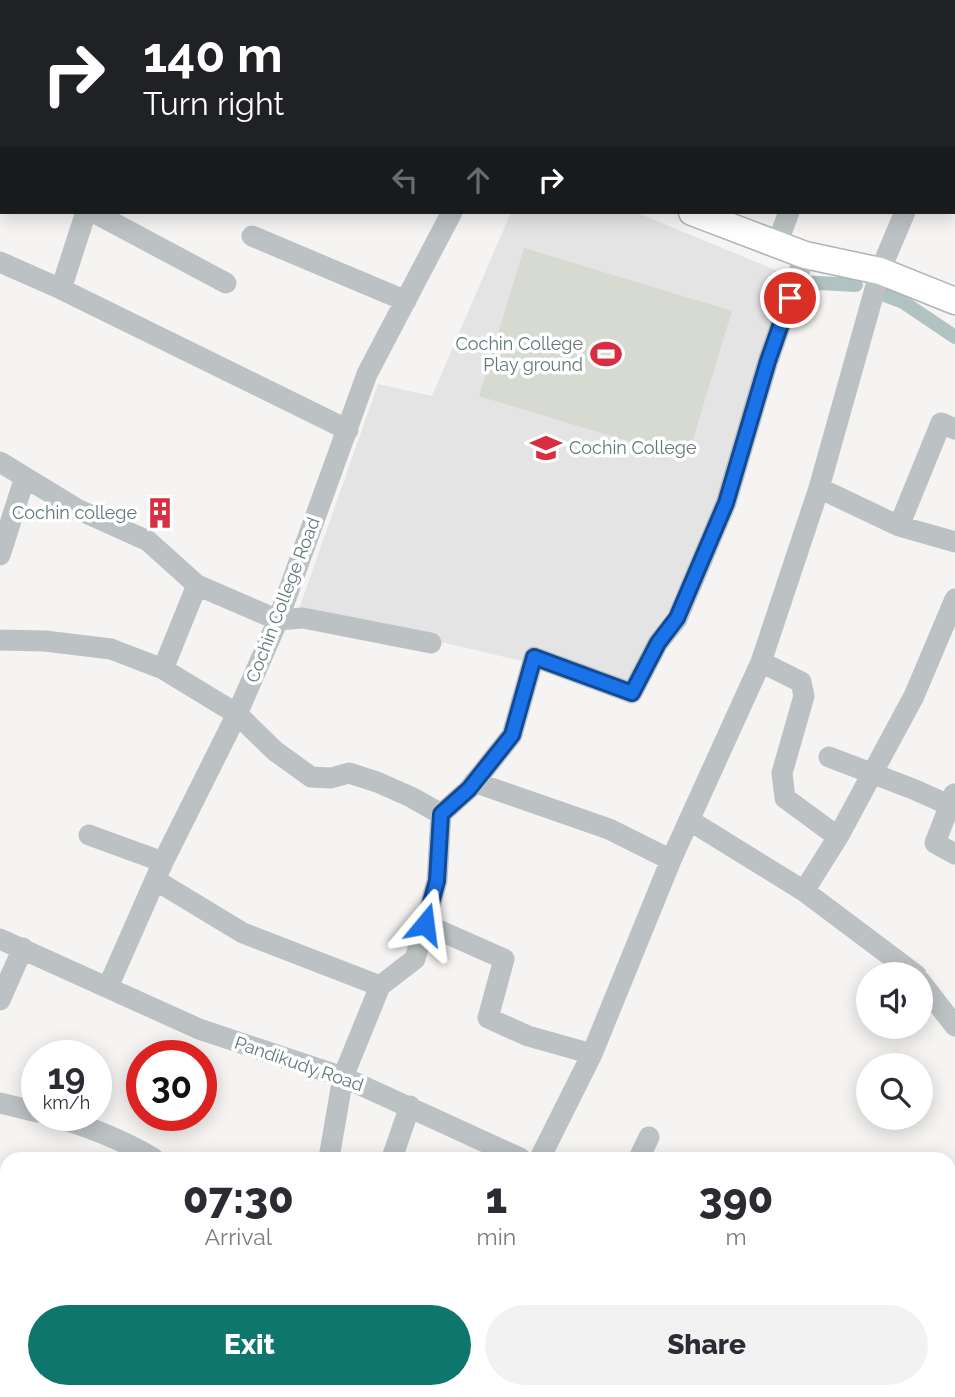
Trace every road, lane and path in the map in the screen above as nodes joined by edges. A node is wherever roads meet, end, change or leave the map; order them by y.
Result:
1 (85, 214) edge
2 (97, 214) edge
3 (451, 214) edge
4 (704, 214) edge
5 (788, 214) edge
6 (904, 214) edge
7 (252, 236) dead end
8 (777, 244) junction
9 (805, 255) junction
10 (0, 262) edge
11 (880, 271) junction
12 (226, 283) dead end
13 (61, 289) junction
14 (406, 301) junction
15 (955, 301) edge
16 (955, 429) edge
17 (348, 430) junction
18 (0, 462) edge
19 (25, 477) junction
20 (819, 488) junction
21 (899, 526) junction
22 (955, 542) edge
23 (0, 555) edge
24 (197, 585) junction
25 (954, 606) edge
26 (278, 620) junction
27 (0, 640) edge
28 (431, 643) dead end
29 (761, 663) junction
30 (163, 668) junction
31 (237, 714) junction
32 (829, 757) dead end
33 (873, 773) junction
34 (474, 782) junction
35 (952, 799) edge
36 (441, 814) junction
37 (689, 820) junction
38 (89, 835) dead end
39 (838, 837) junction
40 (955, 854) edge
41 (671, 860) junction
42 (160, 871) junction
43 (804, 891) junction
44 (425, 924) junction
45 (0, 939) edge
46 (23, 948) junction
47 (899, 962) edge
48 (380, 986) junction
49 (108, 987) junction
50 (933, 998) edge
51 (0, 1000) edge
52 (955, 1026) edge
53 (592, 1054) junction
54 (344, 1077) junction
55 (0, 1103) edge
56 (410, 1106) junction
57 (21, 1108) edge
58 (98, 1131) edge
59 (649, 1137) dead end
60 (481, 1150) edge
61 (143, 1152) edge
62 (330, 1152) edge
63 (394, 1152) edge
64 (543, 1152) edge
65 (642, 1152) edge

1 - 13 street
2 - 12 street
3 - 14 street, Cochin College Road
4 - 8 main road
5 - 8 street
6 - 11 street
7 - 14 street
8 - 9 main road
9 - 11 main road
9 - 34 street
10 - 13 street
11 - 15 main road
11 - 20 street
13 - 17 street
14 - 17 street, Cochin College Road
16 - 21 street
17 - 26 street, Cochin College Road
18 - 19 street
19 - 23 street
19 - 24 street
20 - 21 street
20 - 29 street
21 - 22 street
24 - 26 street
24 - 30 street
25 - 33 street
26 - 28 street
26 - 31 street, Cochin College Road
27 - 30 street
29 - 37 street
29 - 39 street
30 - 31 street
31 - 36 street
31 - 42 street, Cochin College Road
32 - 33 street
33 - 35 street
33 - 39 street
34 - 36 street
34 - 41 street
35 - 40 street
36 - 44 street
37 - 41 street
37 - 43 street
38 - 42 street
39 - 43 street
41 - 53 street
42 - 48 street
42 - 49 street, Cochin College Road
43 - 47 street
44 - 48 street
44 - 53 street
45 - 46 street, Pandikudy Road
46 - 49 street, Pandikudy Road
46 - 51 street
48 - 54 street
49 - 54 street, Pandikudy Road
50 - 52 street
53 - 64 street
54 - 56 street, Pandikudy Road
54 - 62 street
55 - 57 street
56 - 60 street, Pandikudy Road
56 - 63 street
58 - 61 street
59 - 65 street

